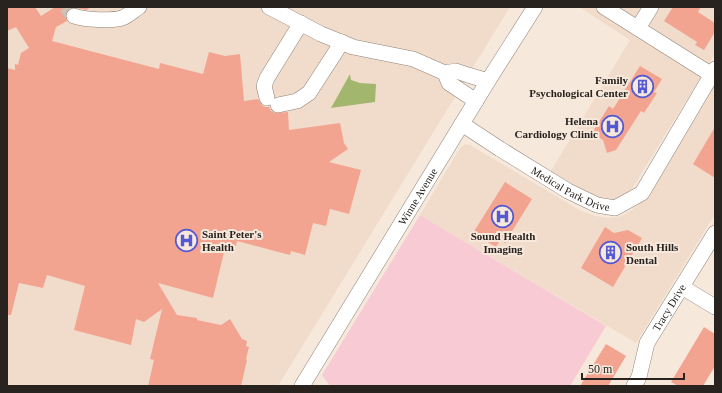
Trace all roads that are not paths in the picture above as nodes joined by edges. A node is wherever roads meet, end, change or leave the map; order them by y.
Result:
1 (139, 7) edge
2 (270, 7) edge
3 (535, 7) edge
4 (604, 7) edge
5 (651, 7) edge
6 (74, 16) tunnel mouth
7 (301, 23) junction
8 (638, 28) junction
9 (342, 42) junction
10 (713, 72) edge
11 (445, 73) junction
12 (488, 80) junction
13 (476, 101) junction
14 (462, 124) junction
15 (715, 233) edge
16 (682, 287) junction
17 (715, 307) edge
18 (302, 386) edge
19 (634, 386) edge

1 - 6 street
2 - 7 street
3 - 12 street, Winne Avenue
4 - 8 street
5 - 8 street
7 - 9 street
7 - 9 street
8 - 10 street
9 - 11 street
10 - 14 street, Medical Park Drive
11 - 12 street
11 - 13 street
12 - 13 street, Winne Avenue
13 - 14 street, Winne Avenue
14 - 18 street, Winne Avenue
15 - 16 street, Tracy Drive
16 - 17 street
16 - 19 street, Tracy Drive

